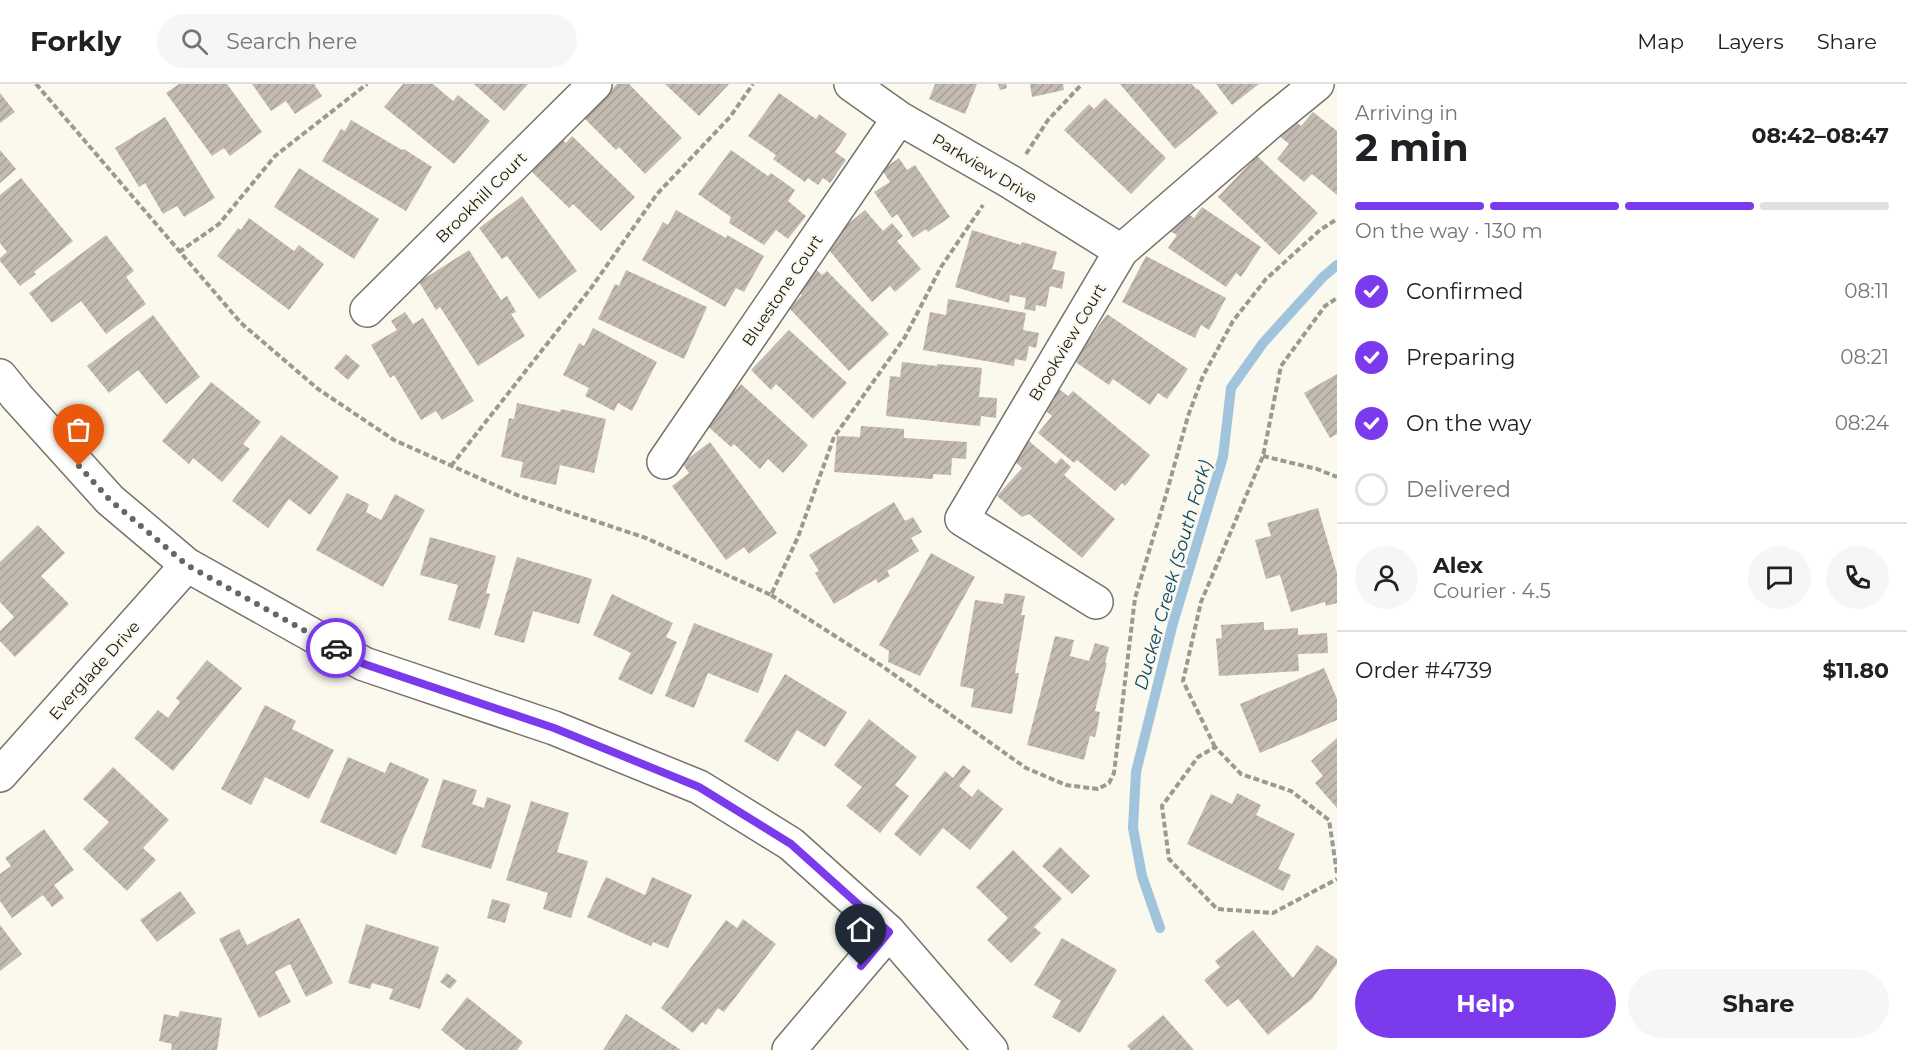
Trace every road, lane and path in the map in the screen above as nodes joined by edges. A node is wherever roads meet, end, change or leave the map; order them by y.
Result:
1 (36, 84) edge
2 (367, 84) edge
3 (596, 84) edge
4 (753, 84) edge
5 (851, 84) edge
6 (1082, 84) edge
7 (1317, 84) edge
8 (899, 118) junction
9 (1009, 181) junction
10 (1121, 251) junction
11 (179, 252) junction
12 (1337, 298) edge
13 (367, 310) dead end
14 (0, 376) edge
15 (1263, 456) junction
16 (664, 462) dead end
17 (451, 466) junction
18 (1337, 477) edge
19 (187, 565) junction
20 (1096, 602) dead end
21 (1215, 747) junction
22 (0, 775) edge
23 (1337, 873) edge
24 (1337, 879) edge
25 (889, 932) junction
26 (789, 1050) edge
27 (991, 1050) edge

1 - 11 path
2 - 11 path
3 - 13 street, Brookhill Court
4 - 17 path
5 - 8 street, Parkview Drive
6 - 9 path
7 - 10 street, Brookview Court
8 - 9 street, Parkview Drive
8 - 16 street, Bluestone Court
9 - 10 street, Parkview Drive
9 - 17 path
10 - 20 street, Brookview Court
11 - 17 path
12 - 15 path
14 - 19 street
15 - 18 path
15 - 21 path
19 - 22 street, Everglade Drive
19 - 25 street
21 - 23 path
21 - 24 path
25 - 26 street
25 - 27 street

